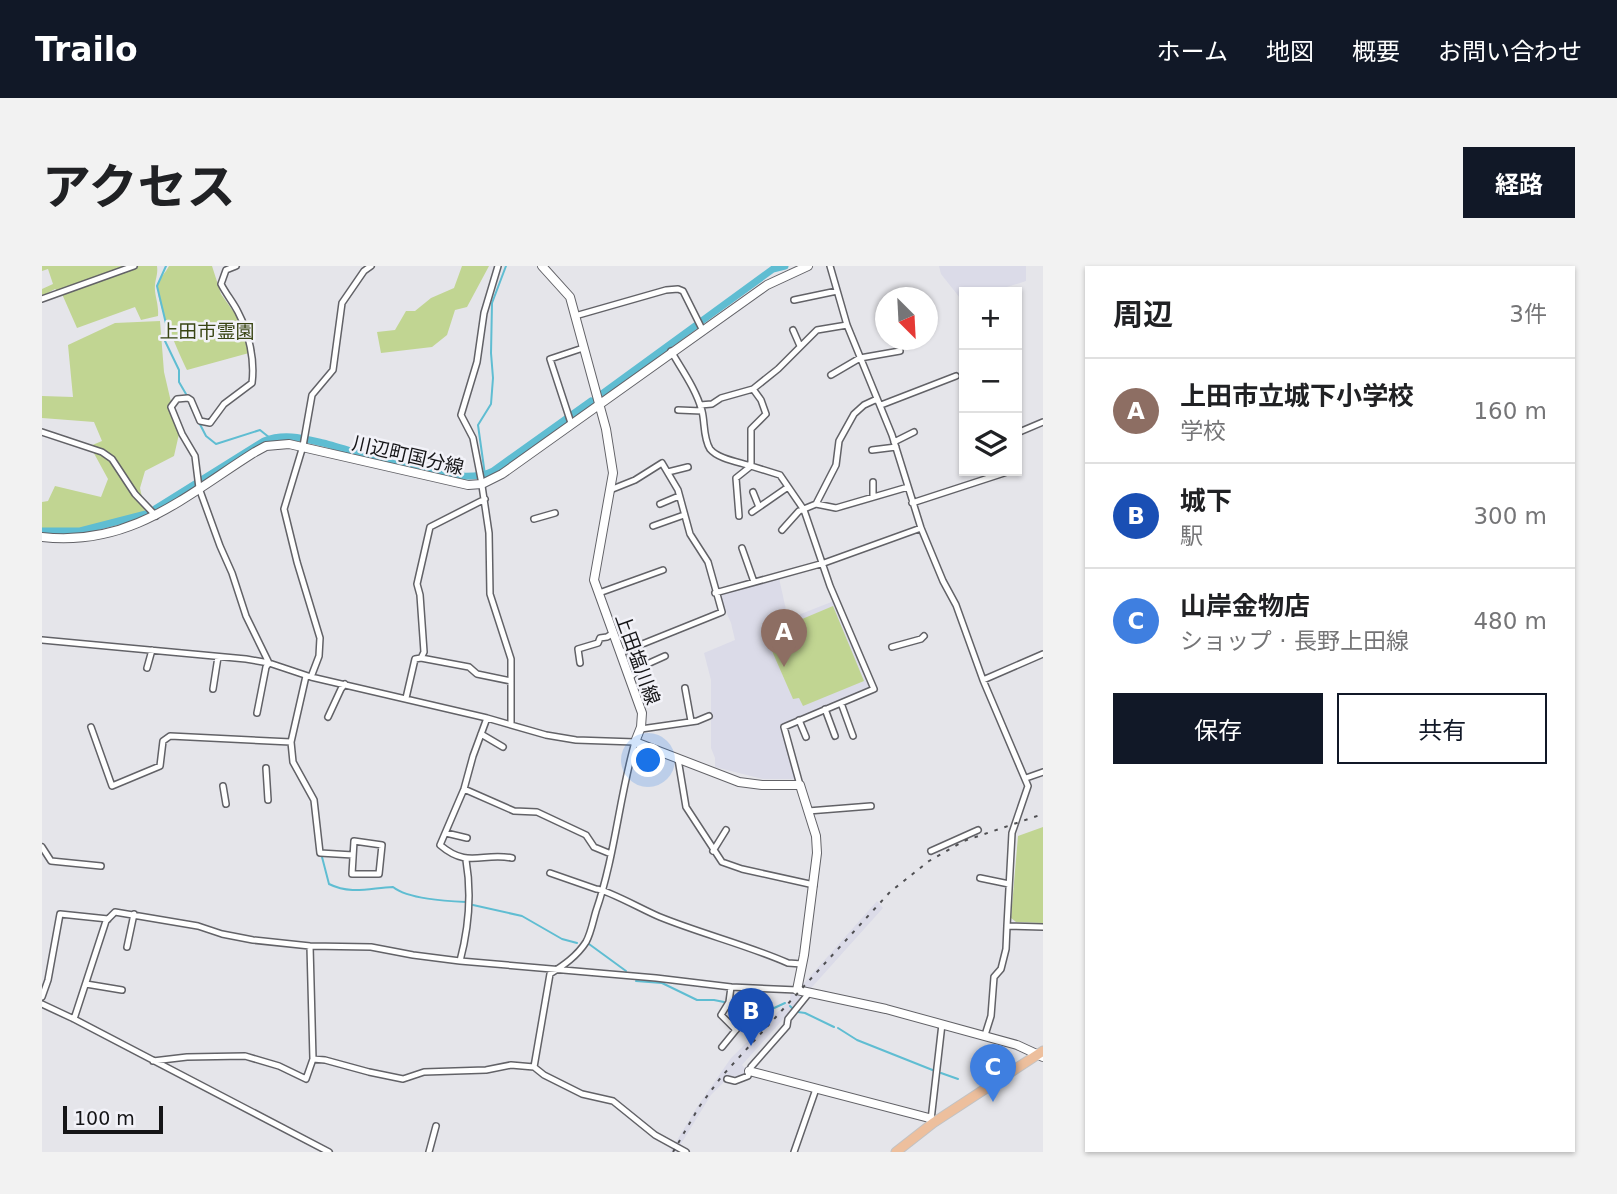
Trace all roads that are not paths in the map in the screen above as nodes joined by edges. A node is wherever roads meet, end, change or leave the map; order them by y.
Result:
1 (134, 266) edge
2 (236, 266) edge
3 (371, 266) edge
4 (498, 266) edge
5 (542, 266) edge
6 (808, 266) edge
7 (830, 266) edge
8 (837, 291) junction
9 (42, 299) edge
10 (794, 300) dead end
11 (575, 316) junction
12 (847, 325) junction
13 (702, 329) junction
14 (793, 330) dead end
15 (800, 346) junction
16 (583, 348) junction
17 (671, 351) junction
18 (900, 351) dead end
19 (860, 358) junction
20 (831, 375) dead end
21 (957, 376) dead end
22 (753, 389) junction
23 (879, 402) junction
24 (598, 403) junction
25 (701, 408) junction
26 (678, 410) dead end
27 (1043, 422) edge
28 (571, 423) junction
29 (1022, 431) edge
30 (42, 432) edge
31 (914, 432) dead end
32 (895, 445) junction
33 (303, 446) junction
34 (872, 450) dead end
35 (751, 466) junction
36 (688, 467) dead end
37 (668, 472) junction
38 (995, 476) edge
39 (481, 479) junction
40 (873, 482) dead end
41 (199, 483) junction
42 (788, 487) junction
43 (908, 487) junction
44 (610, 490) junction
45 (753, 492) dead end
46 (679, 496) junction
47 (873, 497) junction
48 (485, 499) junction
49 (912, 503) junction
50 (660, 504) dead end
51 (816, 504) junction
52 (759, 507) junction
53 (804, 510) junction
54 (751, 512) dead end
55 (555, 513) dead end
56 (684, 515) junction
57 (156, 516) junction
58 (739, 516) dead end
59 (534, 519) dead end
60 (653, 526) dead end
61 (922, 528) junction
62 (782, 530) dead end
63 (42, 537) edge
64 (742, 548) dead end
65 (824, 563) junction
66 (663, 570) dead end
67 (754, 582) junction
68 (599, 593) junction
69 (715, 593) junction
70 (611, 634) junction
71 (924, 636) dead end
72 (42, 640) edge
73 (892, 647) dead end
74 (152, 650) junction
75 (620, 653) junction
76 (1043, 654) edge
77 (666, 656) dead end
78 (218, 657) junction
79 (421, 657) junction
80 (269, 663) junction
81 (580, 663) dead end
82 (147, 668) dead end
83 (308, 676) junction
84 (629, 678) junction
85 (983, 680) junction
86 (511, 681) junction
87 (345, 684) junction
88 (685, 688) dead end
89 (213, 689) dead end
90 (406, 698) junction
91 (841, 703) junction
92 (825, 709) junction
93 (257, 713) dead end
94 (328, 716) dead end
95 (709, 716) dead end
96 (487, 718) junction
97 (799, 720) junction
98 (691, 721) junction
99 (511, 724) junction
100 (91, 727) dead end
101 (640, 729) junction
102 (481, 734) junction
103 (835, 736) dead end
104 (853, 736) dead end
105 (806, 737) dead end
106 (291, 742) junction
107 (635, 742) junction
108 (503, 747) dead end
109 (678, 760) junction
110 (266, 768) dead end
111 (1043, 772) edge
112 (1026, 778) junction
113 (800, 785) junction
114 (223, 786) dead end
115 (464, 789) junction
116 (268, 800) dead end
117 (226, 804) dead end
118 (871, 806) dead end
119 (808, 811) junction
120 (726, 830) dead end
121 (978, 830) dead end
122 (446, 833) junction
123 (467, 838) dead end
124 (42, 847) edge
125 (713, 851) junction
126 (931, 851) dead end
127 (611, 854) junction
128 (353, 855) junction
129 (47, 858) edge
130 (512, 858) dead end
131 (466, 860) junction
132 (42, 864) edge
133 (101, 866) dead end
134 (550, 873) dead end
135 (980, 878) dead end
136 (1009, 884) junction
137 (814, 885) junction
138 (604, 889) junction
139 (134, 914) junction
140 (108, 919) junction
141 (1007, 926) junction
142 (1043, 927) edge
143 (310, 946) junction
144 (127, 947) dead end
145 (460, 961) junction
146 (802, 964) junction
147 (557, 970) junction
148 (86, 984) junction
149 (731, 986) junction
150 (122, 990) dead end
151 (797, 990) junction
152 (809, 992) junction
153 (42, 996) edge
154 (42, 1004) edge
155 (74, 1019) junction
156 (744, 1020) dead end
157 (942, 1024) junction
158 (736, 1030) junction
159 (985, 1035) junction
160 (722, 1047) dead end
161 (1041, 1054) edge
162 (313, 1059) junction
163 (153, 1061) junction
164 (534, 1068) junction
165 (749, 1071) junction
166 (727, 1079) dead end
167 (817, 1090) junction
168 (931, 1121) junction
169 (436, 1126) dead end
170 (329, 1152) edge
171 (429, 1152) edge
172 (686, 1152) edge
173 (794, 1152) edge
174 (896, 1152) edge

1 - 9 street
2 - 41 street
3 - 33 street
4 - 39 street
5 - 11 main road, 上田塩川線
6 - 13 main road, 川辺町国分線
7 - 8 street
8 - 10 street
8 - 12 street
11 - 13 street
11 - 16 main road, 上田塩川線
12 - 15 street
12 - 19 street
13 - 17 main road, 川辺町国分線
14 - 15 street
15 - 22 street
16 - 24 main road, 上田塩川線
16 - 28 street
17 - 24 main road, 川辺町国分線
17 - 25 street
18 - 19 street
19 - 20 street
19 - 23 street
21 - 23 street
22 - 25 street
22 - 35 street
23 - 32 street
23 - 51 street
24 - 28 main road, 川辺町国分線
24 - 44 main road, 上田塩川線
25 - 26 street
25 - 35 street
27 - 29 street
28 - 39 main road, 川辺町国分線
30 - 57 street
31 - 32 street
32 - 34 street
32 - 43 street
33 - 39 main road, 川辺町国分線
33 - 41 main road, 川辺町国分線
33 - 83 street
35 - 42 street
35 - 58 street
36 - 37 street
37 - 44 street
37 - 46 street
38 - 49 street
39 - 48 street
40 - 47 street
41 - 57 main road, 川辺町国分線
41 - 80 street
42 - 52 street
42 - 53 street
43 - 47 street
43 - 49 street
44 - 68 main road, 上田塩川線
45 - 52 street
46 - 50 street
46 - 56 street
47 - 51 street
48 - 79 street
48 - 86 street
49 - 61 street
51 - 53 street
52 - 54 street
53 - 62 street
53 - 65 street
55 - 59 street
56 - 60 street
56 - 69 street
57 - 63 main road, 川辺町国分線
61 - 65 street
61 - 85 street
64 - 67 street
65 - 67 street
65 - 91 street
66 - 68 street
67 - 69 street
68 - 70 main road, 上田塩川線
69 - 75 street
70 - 75 main road, 上田塩川線
70 - 81 street
71 - 73 street
72 - 74 street
74 - 78 street
74 - 82 street
75 - 84 main road, 上田塩川線
76 - 85 street
77 - 84 street
78 - 80 street
78 - 89 street
79 - 86 street
79 - 90 street
80 - 83 street
80 - 93 street
83 - 87 street
83 - 106 street
84 - 101 main road, 上田塩川線
85 - 112 street
86 - 99 street
87 - 90 street
87 - 94 street
88 - 98 street
90 - 96 street
91 - 92 street
91 - 104 street
92 - 97 street
92 - 103 street
95 - 98 street
96 - 99 street
96 - 102 street
97 - 105 street
97 - 113 street
98 - 101 street
99 - 107 street
100 - 106 street
101 - 107 main road, 上田塩川線
102 - 108 street
102 - 115 street
106 - 128 street
107 - 109 main road
107 - 127 street
109 - 113 main road
109 - 125 street
110 - 116 street
111 - 112 street
112 - 136 street
113 - 119 main road
114 - 117 street
115 - 122 street
115 - 127 street
118 - 119 street
119 - 137 main road
120 - 125 street
121 - 126 street
122 - 123 street
122 - 131 street
124 - 129 street
125 - 137 street
127 - 138 street
128 - 128 street
129 - 132 street
129 - 133 street
130 - 131 street
131 - 145 street
134 - 138 street
135 - 136 street
136 - 141 street
137 - 146 main road
138 - 146 street
138 - 147 street
139 - 140 street
139 - 143 street
139 - 144 street
140 - 148 street
140 - 153 street
141 - 142 street
141 - 159 street
143 - 145 street
143 - 162 street
145 - 147 street
146 - 151 main road
147 - 149 street
147 - 164 street
148 - 150 street
148 - 155 street
149 - 151 street
149 - 158 street
151 - 152 main road
152 - 157 main road
152 - 165 street
154 - 155 street
155 - 163 street
156 - 158 street
157 - 159 main road
157 - 168 street
158 - 160 street
159 - 161 main road
161 - 168 main road
162 - 163 street
162 - 164 street
163 - 170 street
164 - 172 street
165 - 166 street
165 - 167 main road
167 - 168 main road
167 - 173 street
168 - 174 main road
169 - 171 street

